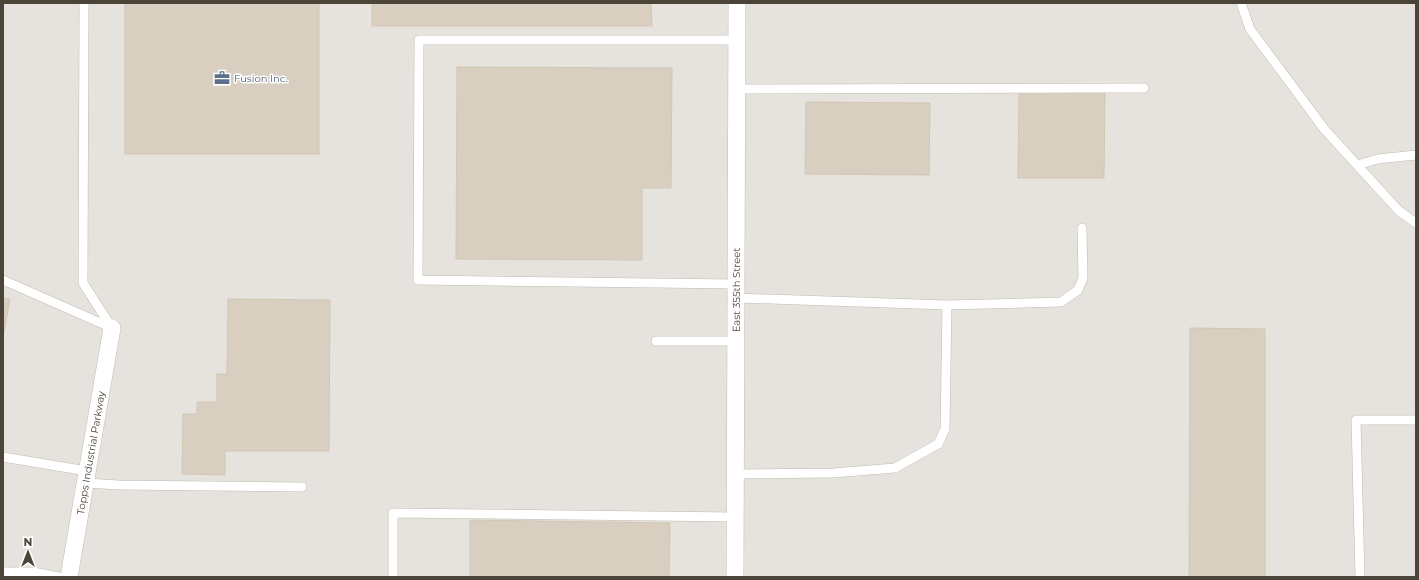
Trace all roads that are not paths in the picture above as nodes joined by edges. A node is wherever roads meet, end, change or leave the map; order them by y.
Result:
1 (84, 3) edge
2 (737, 3) edge
3 (1241, 3) edge
4 (737, 40) junction
5 (1144, 88) dead end
6 (737, 89) junction
7 (1416, 155) edge
8 (1357, 166) junction
9 (1416, 223) edge
10 (1082, 228) dead end
11 (3, 280) edge
12 (736, 291) junction
13 (947, 305) junction
14 (112, 328) junction
15 (656, 341) dead end
16 (736, 341) junction
17 (1416, 420) edge
18 (3, 457) edge
19 (736, 474) junction
20 (86, 477) junction
21 (302, 487) dead end
22 (735, 517) junction
23 (3, 572) edge
24 (59, 577) edge
25 (69, 577) edge
26 (393, 577) edge
27 (735, 577) edge
28 (1360, 577) edge

1 - 14 lane
2 - 4 street, East 355th Street
3 - 8 lane
4 - 6 street, East 355th Street
4 - 12 lane
5 - 6 lane
6 - 12 street, East 355th Street
7 - 8 lane
8 - 9 lane
10 - 13 lane
11 - 14 lane
12 - 13 lane
12 - 16 street, East 355th Street
13 - 19 lane
14 - 20 street, Topps Industrial Parkway
15 - 16 lane
16 - 19 street, East 355th Street
17 - 28 lane
18 - 20 lane
19 - 22 street, East 355th Street
20 - 21 lane
20 - 25 street, Topps Industrial Parkway
22 - 26 lane
22 - 27 street, East 355th Street
23 - 24 lane

